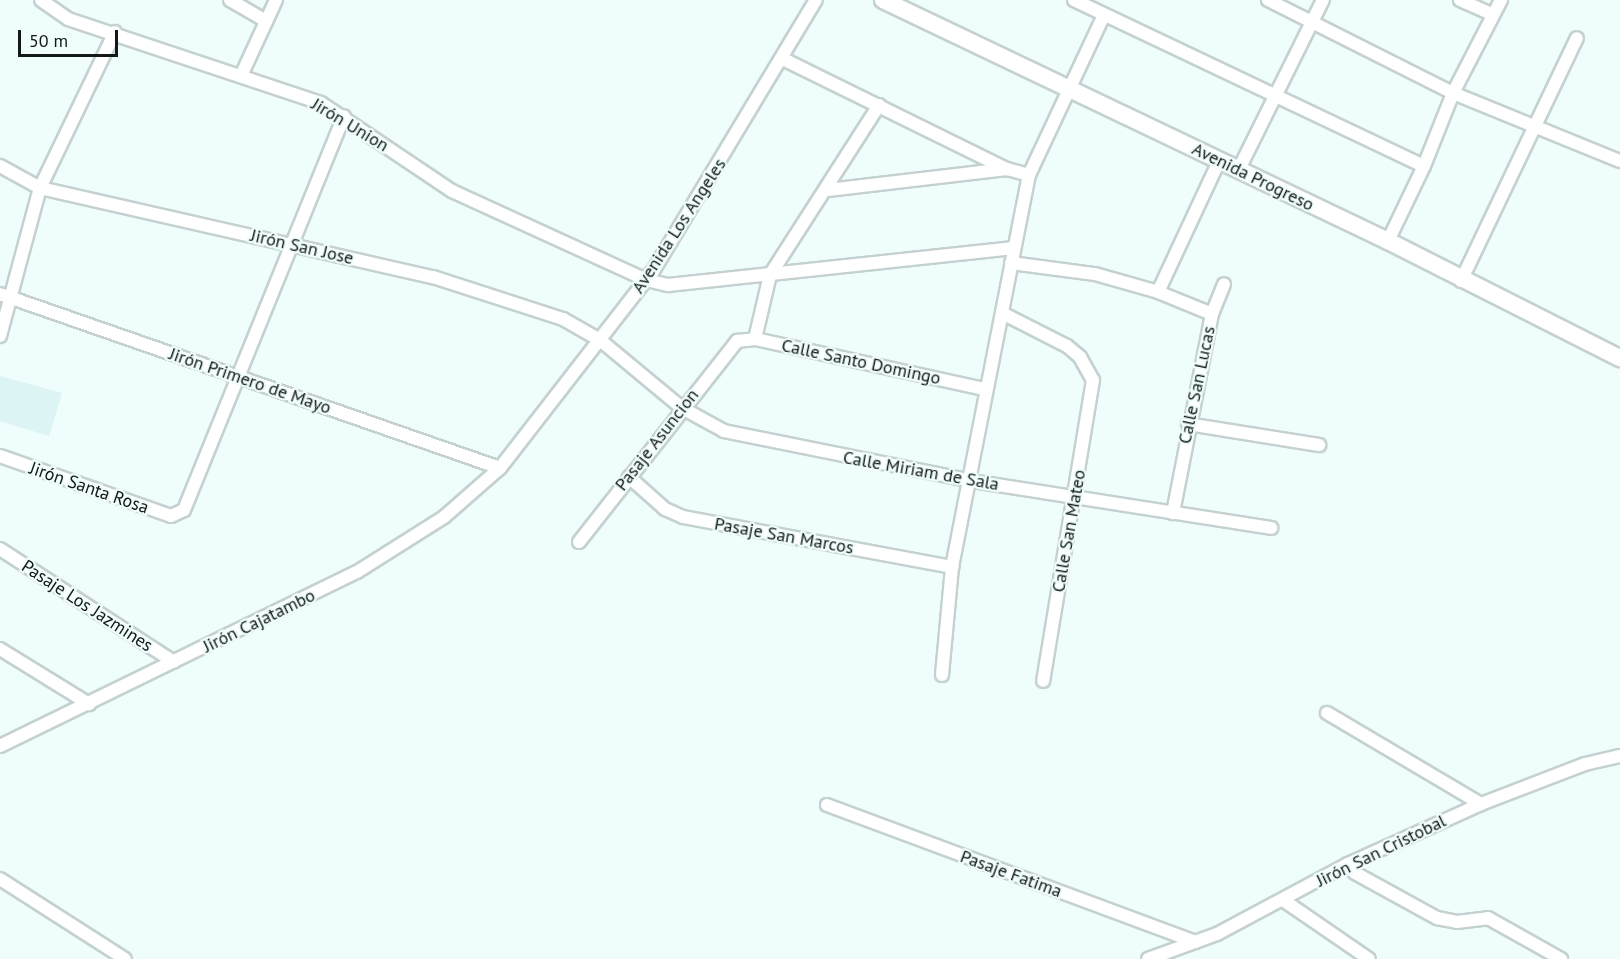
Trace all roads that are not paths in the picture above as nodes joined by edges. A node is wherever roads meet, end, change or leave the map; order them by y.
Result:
1 (41, 0) edge
2 (230, 0) edge
3 (276, 0) edge
4 (816, 0) edge
5 (883, 0) edge
6 (1074, 0) edge
7 (1268, 0) edge
8 (1323, 0) edge
9 (1460, 0) edge
10 (1501, 0) edge
11 (1104, 15) junction
12 (1493, 15) junction
13 (266, 21) junction
14 (1313, 22) junction
15 (115, 32) junction
16 (1577, 38) dead end
17 (783, 59) junction
18 (241, 76) junction
19 (1069, 90) junction
20 (1453, 93) junction
21 (1276, 96) junction
22 (879, 105) junction
23 (344, 116) junction
24 (1533, 127) junction
25 (1219, 161) junction
26 (1620, 161) edge
27 (0, 166) edge
28 (1424, 166) junction
29 (1007, 169) junction
30 (1238, 171) junction
31 (1029, 175) junction
32 (40, 188) junction
33 (828, 190) junction
34 (1388, 241) junction
35 (293, 244) junction
36 (1014, 248) junction
37 (1011, 263) junction
38 (770, 275) junction
39 (646, 280) junction
40 (1461, 280) junction
41 (1224, 284) dead end
42 (1158, 292) junction
43 (5, 296) edge
44 (1002, 313) junction
45 (1212, 314) junction
46 (0, 336) edge
47 (755, 339) junction
48 (600, 340) junction
49 (737, 341) joint
50 (1620, 358) edge
51 (238, 376) junction
52 (985, 389) junction
53 (682, 408) junction
54 (1188, 424) junction
55 (1319, 445) dead end
56 (0, 456) edge
57 (500, 468) junction
58 (629, 477) junction
59 (972, 481) junction
60 (1076, 497) junction
61 (1173, 513) junction
62 (1271, 528) dead end
63 (579, 542) dead end
64 (0, 549) edge
65 (952, 567) junction
66 (0, 649) edge
67 (174, 662) junction
68 (942, 675) dead end
69 (1043, 681) dead end
70 (89, 704) junction
71 (1327, 713) dead end
72 (0, 746) edge
73 (1620, 756) edge
74 (1480, 804) junction
75 (827, 806) dead end
76 (1348, 864) junction
77 (0, 879) edge
78 (1283, 900) junction
79 (1195, 942) junction
80 (125, 959) edge
81 (1148, 959) edge
82 (1369, 959) edge
83 (1560, 959) edge

1 - 15 street, Jirón Union
2 - 13 street
3 - 13 street
4 - 17 street, Avenida Los Angeles
5 - 19 street, Avenida Progreso
6 - 11 street
7 - 14 street
8 - 14 street
9 - 12 street
10 - 12 street
11 - 19 street
11 - 21 street
12 - 20 street
13 - 18 street
14 - 20 street
14 - 21 street
15 - 18 street, Jirón Union
15 - 32 street
16 - 24 street
17 - 22 street
17 - 39 street, Avenida Los Angeles
18 - 23 street, Jirón Union
19 - 25 street, Avenida Progreso
19 - 31 street
20 - 24 street
20 - 28 street
21 - 28 street
21 - 30 street
22 - 29 street
22 - 33 street
23 - 35 street
23 - 39 street, Jirón Union
24 - 26 street
24 - 40 street
25 - 30 street, Avenida Progreso
25 - 42 street
27 - 32 street, Jirón San Jose
28 - 34 street
29 - 31 street
29 - 33 street
30 - 34 street, Avenida Progreso
31 - 36 street
32 - 35 street, Jirón San Jose
32 - 43 street
33 - 38 street
34 - 40 street, Avenida Progreso
35 - 48 street, Jirón San Jose
35 - 51 street
36 - 37 street
36 - 38 street, Jirón Union
37 - 42 street, Calle San Lucas
37 - 44 street
38 - 39 street, Jirón Union
38 - 47 street
39 - 48 street, Avenida Los Angeles
40 - 50 street, Avenida Progreso
41 - 45 street
42 - 45 street, Calle San Lucas
43 - 46 street
43 - 51 street, Jirón Primero de Mayo
44 - 52 street
44 - 60 street, Calle San Mateo
45 - 54 street, Calle San Lucas
47 - 49 street, Calle Santo Domingo
47 - 52 street, Calle Santo Domingo
48 - 53 street, Calle Miriam de Sala
48 - 57 street, Avenida Los Angeles
49 - 53 street, Pasaje Asuncion
51 - 56 street, Jirón Santa Rosa
51 - 57 street, Jirón Primero de Mayo
52 - 59 street
53 - 58 street, Pasaje Asuncion
53 - 59 street, Calle Miriam de Sala
54 - 55 street
54 - 61 street, Calle San Lucas
57 - 67 street, Jirón Cajatambo
58 - 63 street, Pasaje Asuncion
58 - 65 street, Pasaje San Marcos
59 - 60 street, Calle Miriam de Sala
59 - 65 street
60 - 61 street, Calle Miriam de Sala
60 - 69 street, Calle San Mateo
61 - 62 street, Calle Miriam de Sala
64 - 67 street, Pasaje Los Jazmines
65 - 68 street
66 - 70 street
67 - 70 street, Jirón Cajatambo
70 - 72 street, Jirón Cajatambo
71 - 74 street
73 - 74 street, Jirón San Cristobal
74 - 76 street, Jirón San Cristobal
75 - 79 street, Pasaje Fatima
76 - 78 street, Jirón San Cristobal
76 - 83 street
77 - 80 street
78 - 79 street, Jirón San Cristobal
78 - 82 street
79 - 81 street, Jirón San Cristobal

